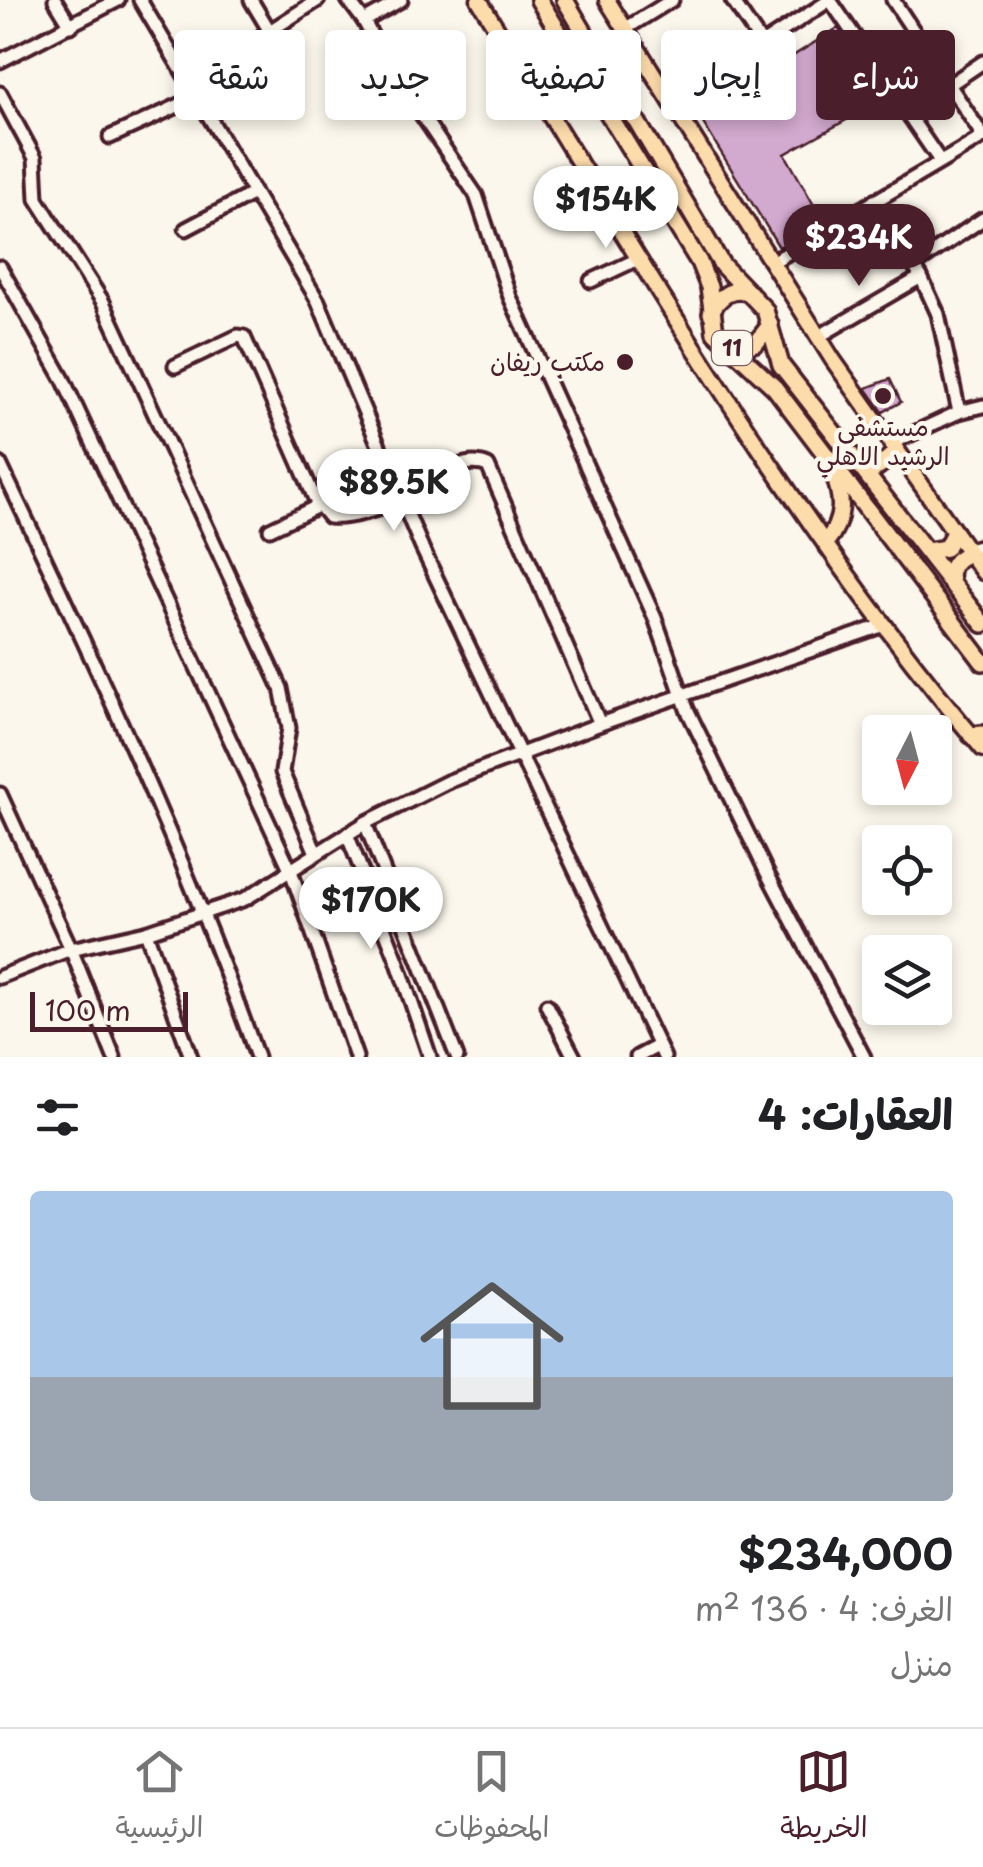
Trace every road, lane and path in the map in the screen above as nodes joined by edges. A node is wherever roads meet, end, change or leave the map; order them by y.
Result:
1 (55, 0) edge
2 (118, 0) edge
3 (140, 0) edge
4 (251, 0) edge
5 (318, 0) edge
6 (348, 0) edge
7 (401, 0) edge
8 (479, 0) edge
9 (539, 0) edge
10 (565, 0) edge
11 (607, 0) edge
12 (672, 0) edge
13 (732, 0) edge
14 (830, 0) edge
15 (893, 0) edge
16 (655, 5) edge
17 (364, 20) junction
18 (71, 26) junction
19 (625, 29) junction
20 (268, 30) joint
21 (752, 30) edge
22 (784, 30) edge
23 (913, 30) edge
24 (174, 58) edge
25 (0, 61) edge
26 (983, 62) edge
27 (955, 81) edge
28 (661, 87) edge
29 (0, 94) edge
30 (955, 94) edge
31 (174, 107) edge
32 (211, 120) edge
33 (682, 120) edge
34 (983, 136) edge
35 (110, 137) dead end
36 (940, 162) junction
37 (254, 193) junction
38 (874, 201) junction
39 (983, 219) edge
40 (186, 229) dead end
41 (638, 258) junction
42 (771, 263) junction
43 (0, 267) edge
44 (918, 271) junction
45 (590, 281) dead end
46 (750, 293) junction
47 (711, 313) junction
48 (770, 324) junction
49 (818, 337) junction
50 (734, 349) junction
51 (175, 366) dead end
52 (983, 406) edge
53 (959, 412) junction
54 (893, 449) junction
55 (825, 450) junction
56 (0, 464) edge
57 (868, 474) junction
58 (402, 499) junction
59 (318, 506) junction
60 (270, 528) dead end
61 (954, 532) junction
62 (826, 542) junction
63 (973, 550) edge
64 (928, 552) junction
65 (983, 572) edge
66 (951, 582) junction
67 (983, 624) edge
68 (884, 625) junction
69 (983, 662) edge
70 (682, 696) junction
71 (600, 724) junction
72 (977, 735) edge
73 (983, 749) edge
74 (520, 753) junction
75 (0, 794) edge
76 (364, 823) junction
77 (346, 834) junction
78 (316, 853) junction
79 (291, 871) junction
80 (205, 914) junction
81 (146, 932) junction
82 (71, 949) junction
83 (0, 976) edge
84 (547, 1005) dead end
85 (661, 1052) edge
86 (114, 1057) edge
87 (192, 1057) edge
88 (257, 1057) edge
89 (356, 1057) edge
90 (430, 1057) edge
91 (457, 1057) edge
92 (574, 1057) edge
93 (636, 1057) edge
94 (864, 1057) edge

1 - 18 street
2 - 18 street
3 - 24 street
4 - 20 street
5 - 20 street
6 - 17 street
7 - 17 street
8 - 41 main road
9 - 47 highway, 11
10 - 46 highway, 11
11 - 19 main road
12 - 16 street
13 - 21 street
14 - 22 street
14 - 36 street
15 - 23 street
16 - 19 street
17 - 70 street
18 - 25 street
19 - 28 main road
26 - 27 street
29 - 78 street
30 - 34 street
31 - 35 street
32 - 37 street
33 - 42 main road
34 - 36 street
36 - 38 street
37 - 40 street
37 - 58 street
38 - 42 street
38 - 44 street
39 - 44 street
41 - 45 street
41 - 62 main road
42 - 49 main road
43 - 79 street
44 - 49 street
44 - 53 street
46 - 47 highway
46 - 48 highway, 11
47 - 50 highway, 11
48 - 50 highway
48 - 57 highway, 11
49 - 54 main road
50 - 55 highway, 11
51 - 59 street
52 - 53 street
53 - 54 street
54 - 57 highway
54 - 61 main road
55 - 62 highway
55 - 69 highway, 11
56 - 80 street
57 - 64 highway, 11
58 - 59 street
58 - 71 street
58 - 74 street
59 - 60 street
61 - 63 main road
61 - 64 highway
62 - 68 main road
63 - 65 main road
63 - 66 highway
64 - 66 highway, 11
66 - 67 highway, 11
68 - 70 street
68 - 72 main road
70 - 71 street
70 - 94 street
71 - 74 street
72 - 73 main road
74 - 76 street
74 - 85 street
75 - 82 street
76 - 77 street
76 - 91 street
77 - 78 street
77 - 90 street
78 - 79 street
79 - 80 street
79 - 89 street
80 - 81 street
80 - 88 street
81 - 82 street
81 - 87 street
82 - 83 street
82 - 86 street
84 - 92 street
85 - 93 street

